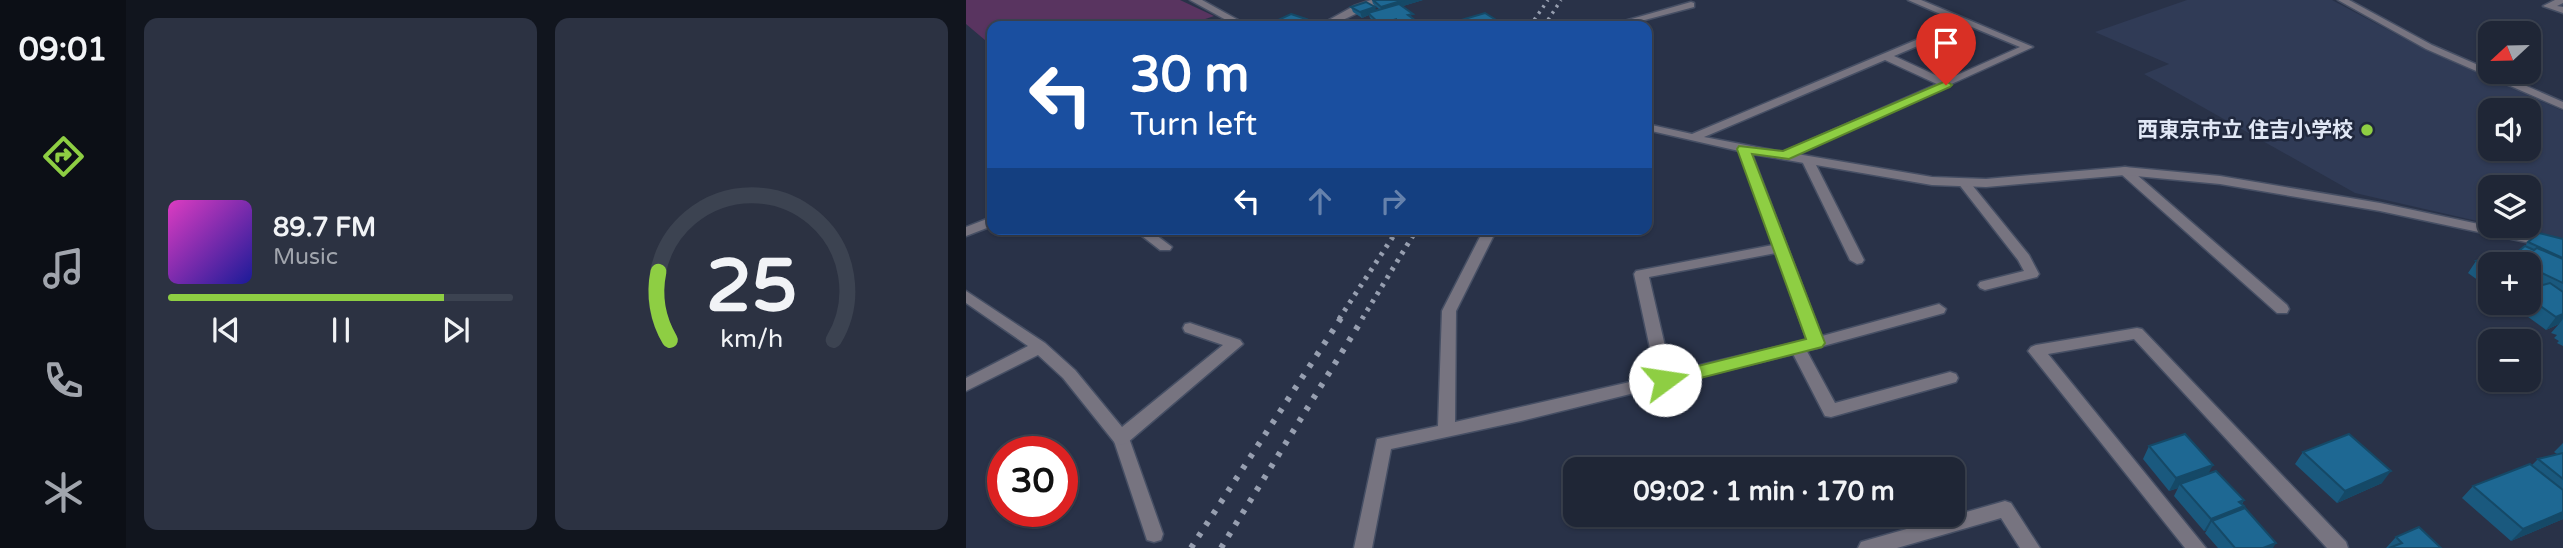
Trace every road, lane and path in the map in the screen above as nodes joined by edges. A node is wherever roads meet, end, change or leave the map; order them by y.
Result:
1 (1195, 0) edge
2 (1378, 0) edge
3 (1913, 0) edge
4 (2342, 0) edge
5 (2563, 0) edge
6 (1691, 5) edge
7 (2563, 10) edge
8 (1235, 21) edge
9 (1332, 21) edge
10 (1631, 21) edge
11 (1967, 22) junction
12 (1885, 56) junction
13 (1946, 85) junction
14 (2563, 106) edge
15 (1652, 128) edge
16 (1691, 138) junction
17 (1744, 149) junction
18 (1784, 156) junction
19 (1808, 161) junction
20 (2125, 171) junction
21 (1964, 183) junction
22 (987, 223) edge
23 (966, 232) edge
24 (1148, 235) edge
25 (1488, 235) edge
26 (2563, 246) edge
27 (1165, 247) dead end
28 (1780, 248) junction
29 (1857, 260) dead end
30 (1985, 285) dead end
31 (966, 296) edge
32 (1939, 309) dead end
33 (2282, 309) dead end
34 (1190, 328) dead end
35 (1816, 343) junction
36 (1040, 347) junction
37 (1798, 348) junction
38 (1951, 378) dead end
39 (1665, 380) junction
40 (966, 385) edge
41 (1446, 430) junction
42 (1121, 438) junction
43 (1154, 534) dead end
44 (1363, 548) edge
45 (1868, 548) edge
46 (2030, 548) edge
47 (2196, 548) edge
48 (2339, 548) edge

1 - 8 street
2 - 9 street
3 - 11 street
4 - 14 street
5 - 7 street
6 - 10 street
11 - 12 street
11 - 13 street
12 - 13 street
12 - 16 street
13 - 18 street
15 - 16 street
16 - 17 street
17 - 18 street
17 - 28 street
18 - 19 street
19 - 21 street
19 - 29 street
20 - 21 street
20 - 26 street
20 - 33 street
21 - 30 street
22 - 23 street
24 - 27 street
25 - 41 street
28 - 35 street
28 - 39 street
31 - 36 street
32 - 35 street
34 - 42 street
35 - 37 street
36 - 40 street
36 - 42 street
37 - 38 street
37 - 39 street
39 - 41 street
41 - 44 street
42 - 43 street
45 - 46 street
47 - 48 street

